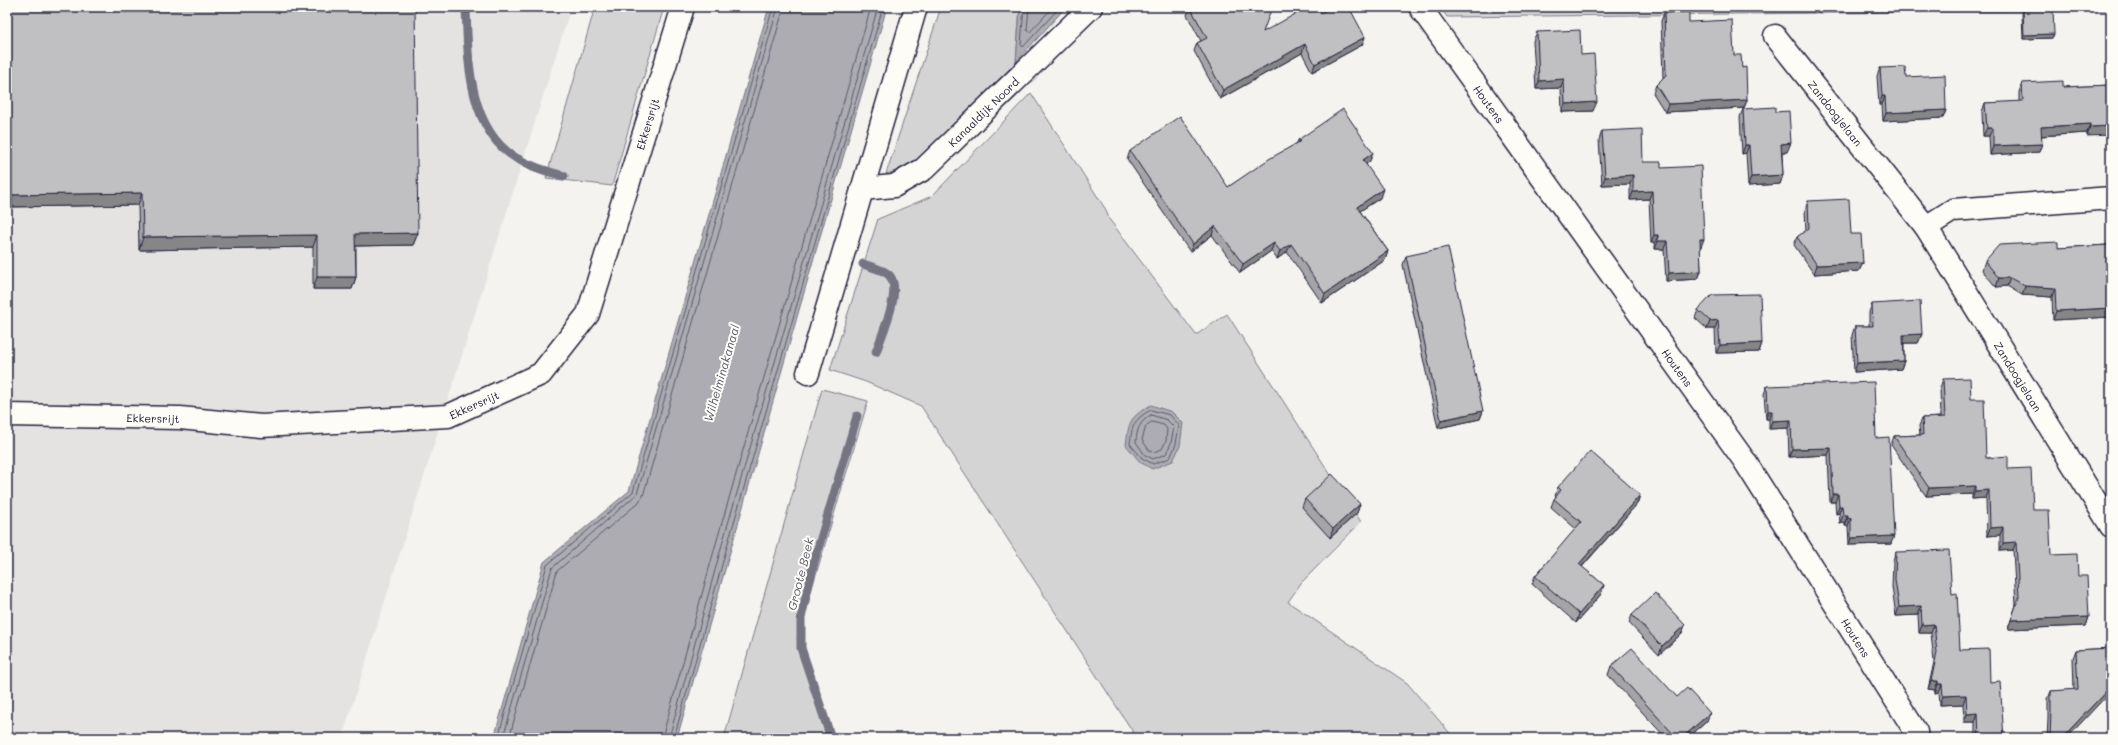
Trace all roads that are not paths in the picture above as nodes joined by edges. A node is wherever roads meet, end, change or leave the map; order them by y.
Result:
1 (683, 7) edge
2 (916, 7) edge
3 (1091, 7) edge
4 (1420, 7) edge
5 (1775, 36) dead end
6 (862, 188) junction
7 (2111, 198) edge
8 (1926, 227) junction
9 (808, 373) dead end
10 (7, 415) edge
11 (2111, 526) edge
12 (1917, 738) edge

1 - 10 street, Ekkersrijt
2 - 6 street
3 - 6 street, Kanaaldijk Noord
4 - 12 street, Houtens
5 - 8 street, Zandoogjelaan
6 - 9 street
7 - 8 street
8 - 11 street, Zandoogjelaan

